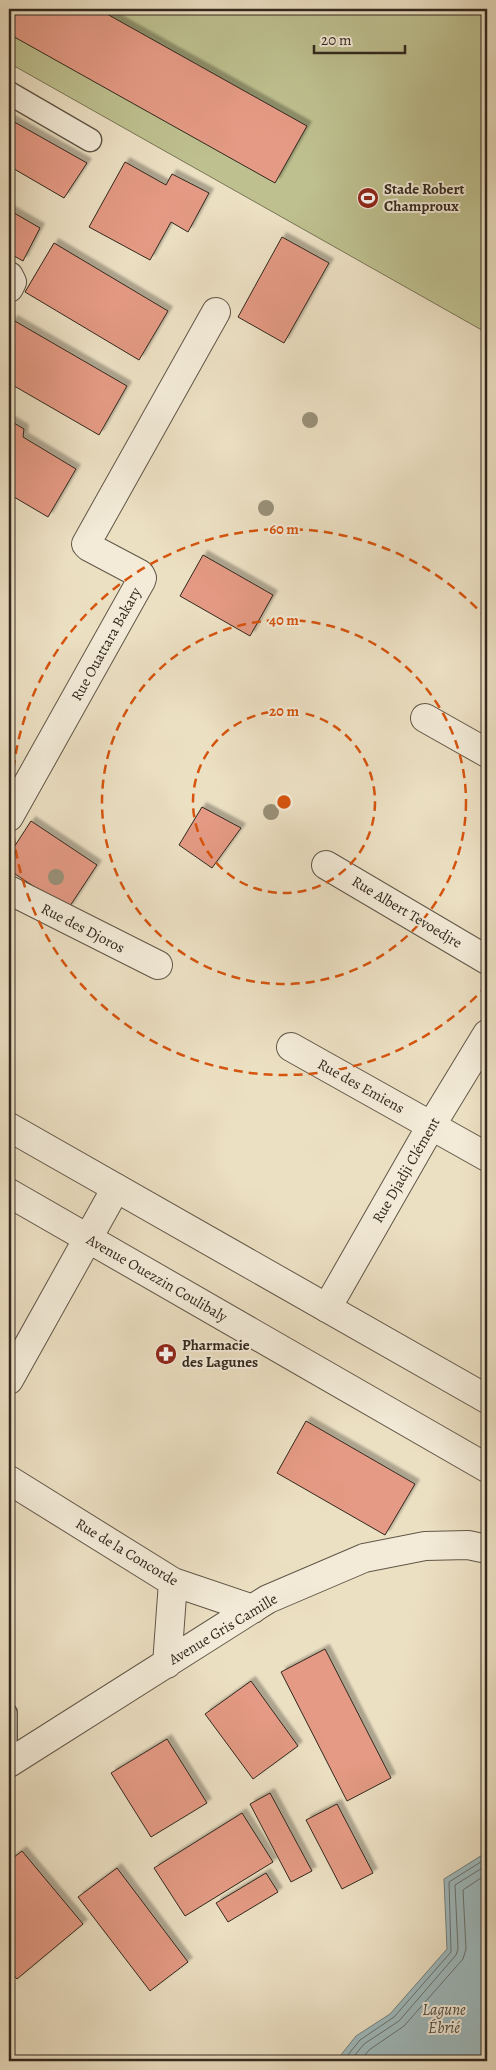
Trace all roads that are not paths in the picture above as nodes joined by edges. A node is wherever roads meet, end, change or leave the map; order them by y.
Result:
1 (9, 93) edge
2 (90, 140) dead end
3 (9, 276) edge
4 (9, 288) edge
5 (216, 312) dead end
6 (424, 718) dead end
7 (487, 753) edge
8 (9, 817) edge
9 (326, 865) dead end
10 (9, 890) edge
11 (487, 960) edge
12 (158, 965) dead end
13 (487, 1034) edge
14 (291, 1047) dead end
15 (431, 1126) junction
16 (9, 1127) edge
17 (487, 1158) edge
18 (116, 1188) junction
19 (9, 1193) edge
20 (88, 1239) junction
21 (327, 1308) junction
22 (9, 1380) edge
23 (487, 1399) edge
24 (487, 1468) edge
25 (9, 1480) edge
26 (487, 1549) edge
27 (173, 1582) junction
28 (253, 1609) junction
29 (166, 1664) junction
30 (9, 1712) edge
31 (9, 1763) edge

1 - 2 street
3 - 4 street
5 - 8 street, Rue Ouattara Bakary
6 - 7 street
9 - 11 street, Rue Albert Tevoedjre
10 - 12 street, Rue des Djoros
13 - 15 street, Rue Djadji Clément
14 - 15 street, Rue des Emiens
15 - 17 street, Rue des Emiens
15 - 21 street, Rue Djadji Clément
16 - 18 street
18 - 20 street
18 - 21 street
19 - 20 street, Avenue Ouezzin Coulibaly
20 - 22 street
20 - 24 street, Avenue Ouezzin Coulibaly
21 - 23 street
25 - 27 street, Rue de la Concorde
26 - 28 street, Avenue Gris Camille
27 - 28 street, Rue de la Concorde
27 - 29 street
28 - 29 street, Avenue Gris Camille
29 - 31 street, Avenue Gris Camille
30 - 31 lane

